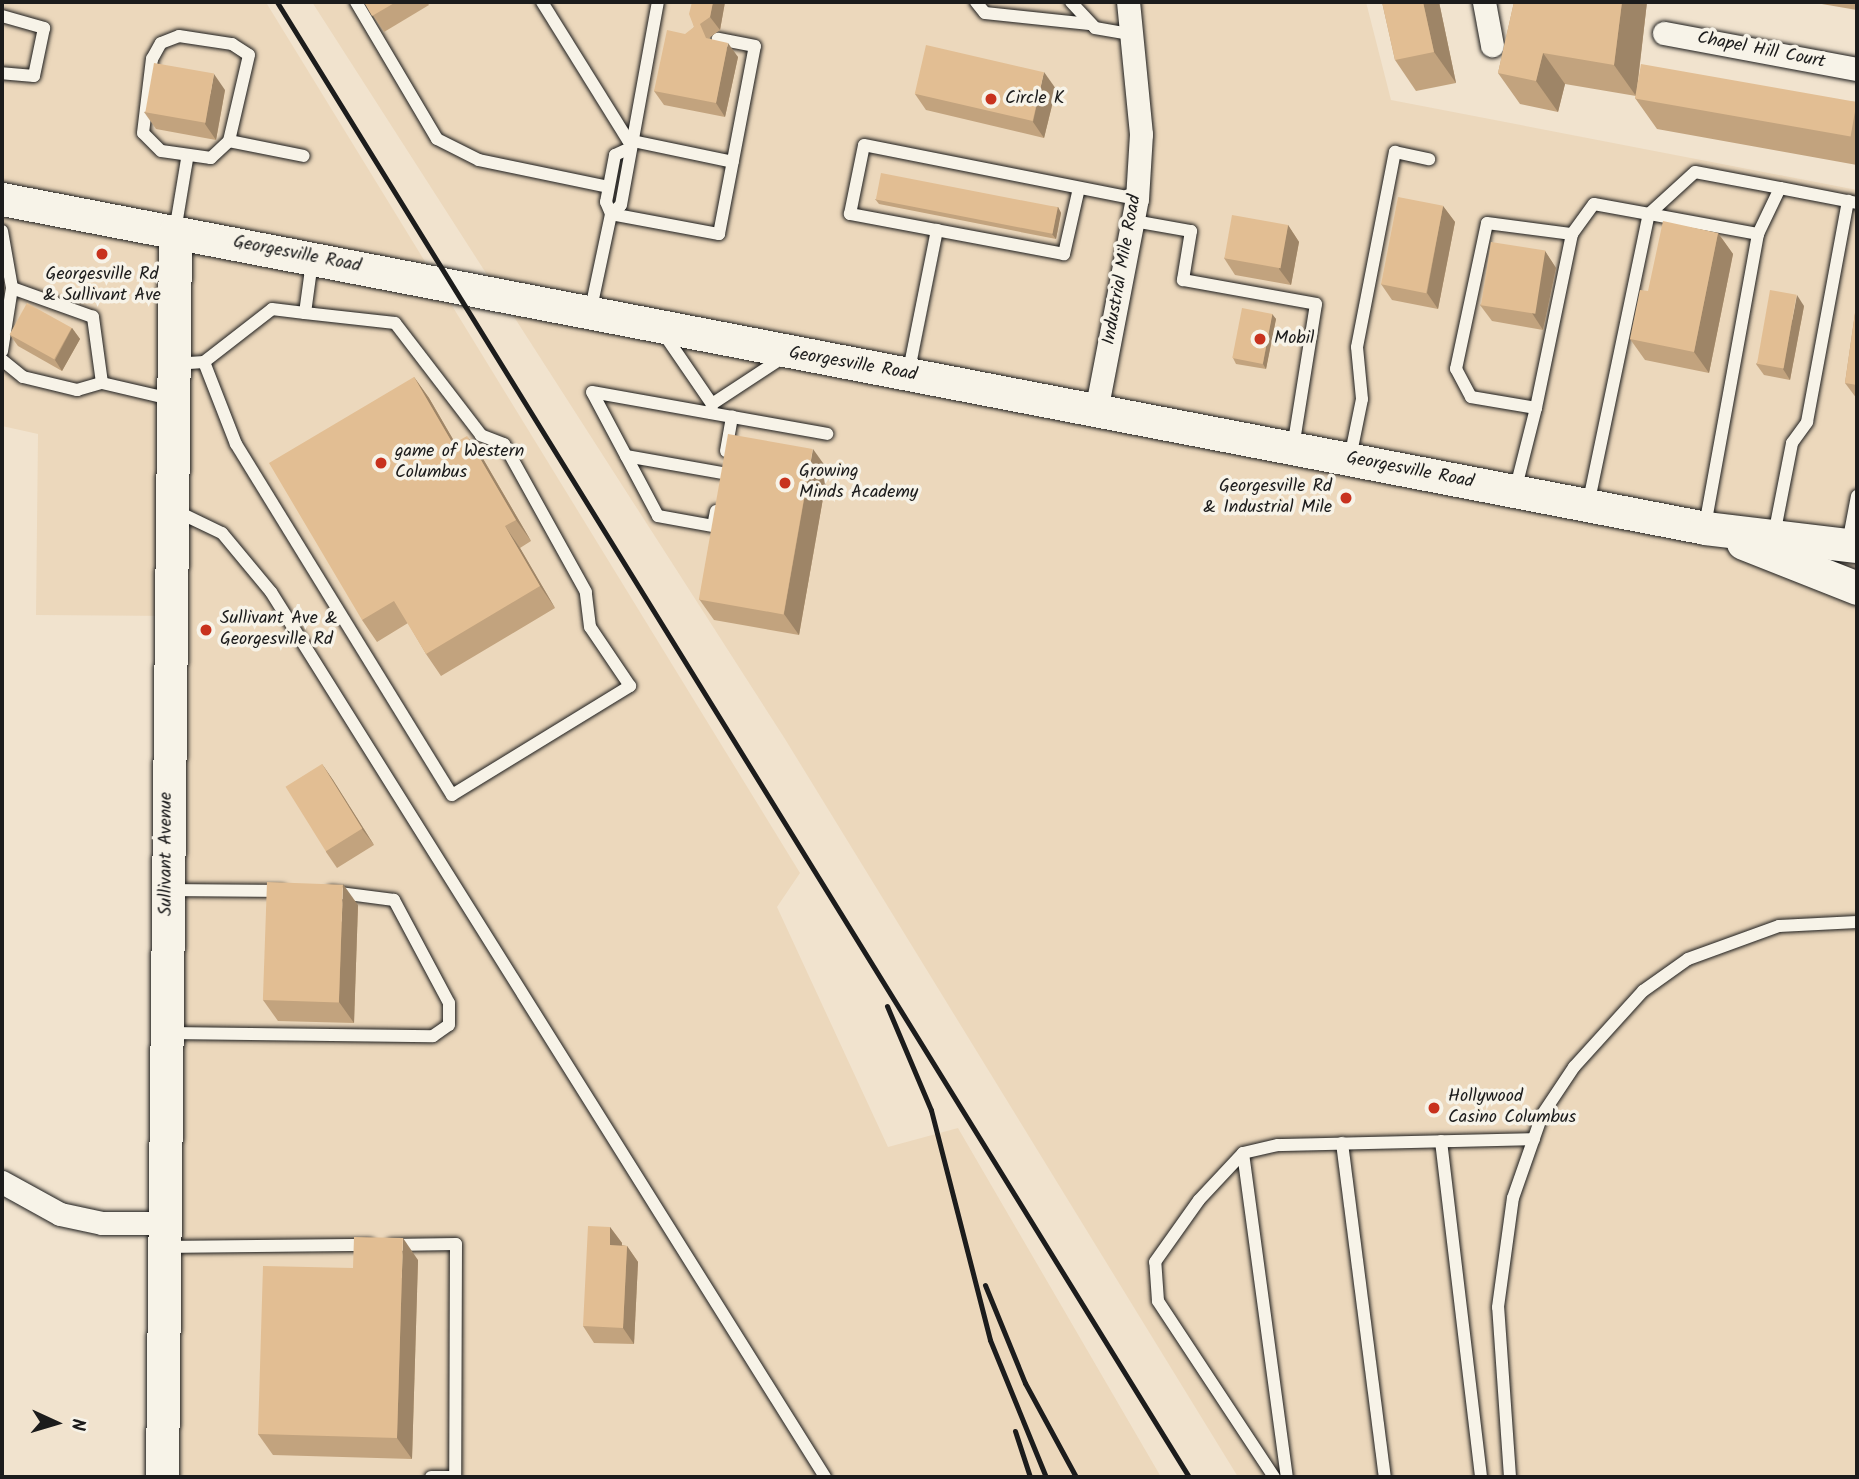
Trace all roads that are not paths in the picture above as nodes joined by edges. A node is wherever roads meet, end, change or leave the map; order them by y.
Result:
1 (356, 2) edge
2 (542, 2) edge
3 (658, 2) edge
4 (976, 2) edge
5 (1071, 2) edge
6 (1128, 2) edge
7 (1484, 2) edge
8 (2, 16) edge
9 (1089, 24) junction
10 (652, 28) junction
11 (674, 32) edge
12 (1664, 33) dead end
13 (1134, 35) junction
14 (718, 39) edge
15 (1492, 45) dead end
16 (1857, 69) edge
17 (2, 73) edge
18 (229, 141) junction
19 (627, 145) junction
20 (304, 156) dead end
21 (187, 159) junction
22 (1429, 159) dead end
23 (733, 162) junction
24 (608, 187) junction
25 (1079, 188) junction
26 (1780, 188) junction
27 (2, 199) edge
28 (1137, 199) junction
29 (1853, 202) edge
30 (611, 214) junction
31 (1649, 214) junction
32 (1134, 222) junction
33 (937, 230) junction
34 (2, 231) edge
35 (175, 232) junction
36 (1572, 234) junction
37 (1758, 234) junction
38 (313, 258) junction
39 (12, 288) junction
40 (305, 313) junction
41 (590, 313) junction
42 (659, 328) junction
43 (2, 351) edge
44 (789, 354) junction
45 (2, 360) edge
46 (188, 363) junction
47 (908, 375) junction
48 (102, 383) junction
49 (171, 399) junction
50 (1536, 408) junction
51 (712, 409) junction
52 (1096, 411) junction
53 (732, 417) junction
54 (827, 434) dead end
55 (1293, 449) junction
56 (626, 456) junction
57 (1350, 460) junction
58 (720, 486) junction
59 (1514, 491) junction
60 (1857, 496) edge
61 (1588, 505) junction
62 (170, 508) junction
63 (1705, 528) junction
64 (1774, 535) junction
65 (1853, 545) edge
66 (1857, 588) edge
67 (167, 890) junction
68 (1857, 922) edge
69 (166, 1033) junction
70 (1534, 1139) junction
71 (1441, 1141) junction
72 (1342, 1143) junction
73 (1243, 1153) junction
74 (2, 1182) edge
75 (164, 1235) junction
76 (162, 1477) edge
77 (431, 1477) edge
78 (455, 1477) edge
79 (825, 1477) edge
80 (1274, 1477) edge
81 (1287, 1477) edge
82 (1385, 1477) edge
83 (1480, 1477) edge
84 (1510, 1477) edge

1 - 24 lane
2 - 19 lane
3 - 10 lane
4 - 9 lane
5 - 9 lane
6 - 13 street, Industrial Mile Road
7 - 15 street
8 - 17 lane
9 - 13 lane
10 - 11 lane
10 - 19 lane
12 - 16 street, Chapel Hill Court
13 - 28 street, Industrial Mile Road
14 - 23 lane
18 - 20 lane
18 - 21 lane
18 - 21 lane
19 - 23 lane
19 - 24 lane
19 - 30 lane
21 - 35 lane
22 - 57 lane
23 - 30 lane
24 - 30 lane
25 - 28 lane
25 - 33 lane
25 - 33 lane
26 - 29 lane
26 - 31 lane
26 - 37 lane
27 - 35 main road, Georgesville Road
28 - 32 street, Industrial Mile Road
29 - 64 lane
30 - 41 lane
31 - 36 lane
31 - 37 lane
31 - 61 lane
32 - 52 street, Industrial Mile Road
32 - 55 lane
33 - 47 lane
34 - 39 lane
35 - 38 main road, Georgesville Road
35 - 46 main road, Sullivant Avenue
36 - 50 lane
36 - 50 lane
37 - 63 lane
38 - 40 lane
38 - 41 main road, Georgesville Road
39 - 43 lane
39 - 48 lane
40 - 46 lane
40 - 46 lane
41 - 42 main road, Georgesville Road
42 - 44 main road, Georgesville Road
42 - 51 lane
44 - 47 main road, Georgesville Road
44 - 51 lane
45 - 48 lane
46 - 49 main road, Sullivant Avenue
47 - 52 main road, Georgesville Road
48 - 49 lane
49 - 62 main road, Sullivant Avenue
50 - 59 lane
51 - 53 lane
51 - 56 lane
52 - 55 main road, Georgesville Road
53 - 54 lane
53 - 58 lane
55 - 57 main road, Georgesville Road
56 - 58 lane
56 - 58 lane
57 - 59 main road, Georgesville Road
59 - 61 main road, Georgesville Road
60 - 65 lane
61 - 63 main road, Georgesville Road
62 - 67 main road, Sullivant Avenue
62 - 79 lane
63 - 64 main road, Georgesville Road
63 - 66 main road, Georgesville Road
64 - 65 main road, Georgesville Road
67 - 69 main road, Sullivant Avenue
67 - 69 lane
68 - 70 lane
69 - 75 main road, Sullivant Avenue
70 - 71 lane
70 - 84 lane
71 - 72 lane
71 - 83 lane
72 - 73 lane
72 - 82 lane
73 - 80 lane
73 - 81 lane
74 - 75 street
75 - 76 main road, Sullivant Avenue
75 - 78 lane
77 - 78 lane

